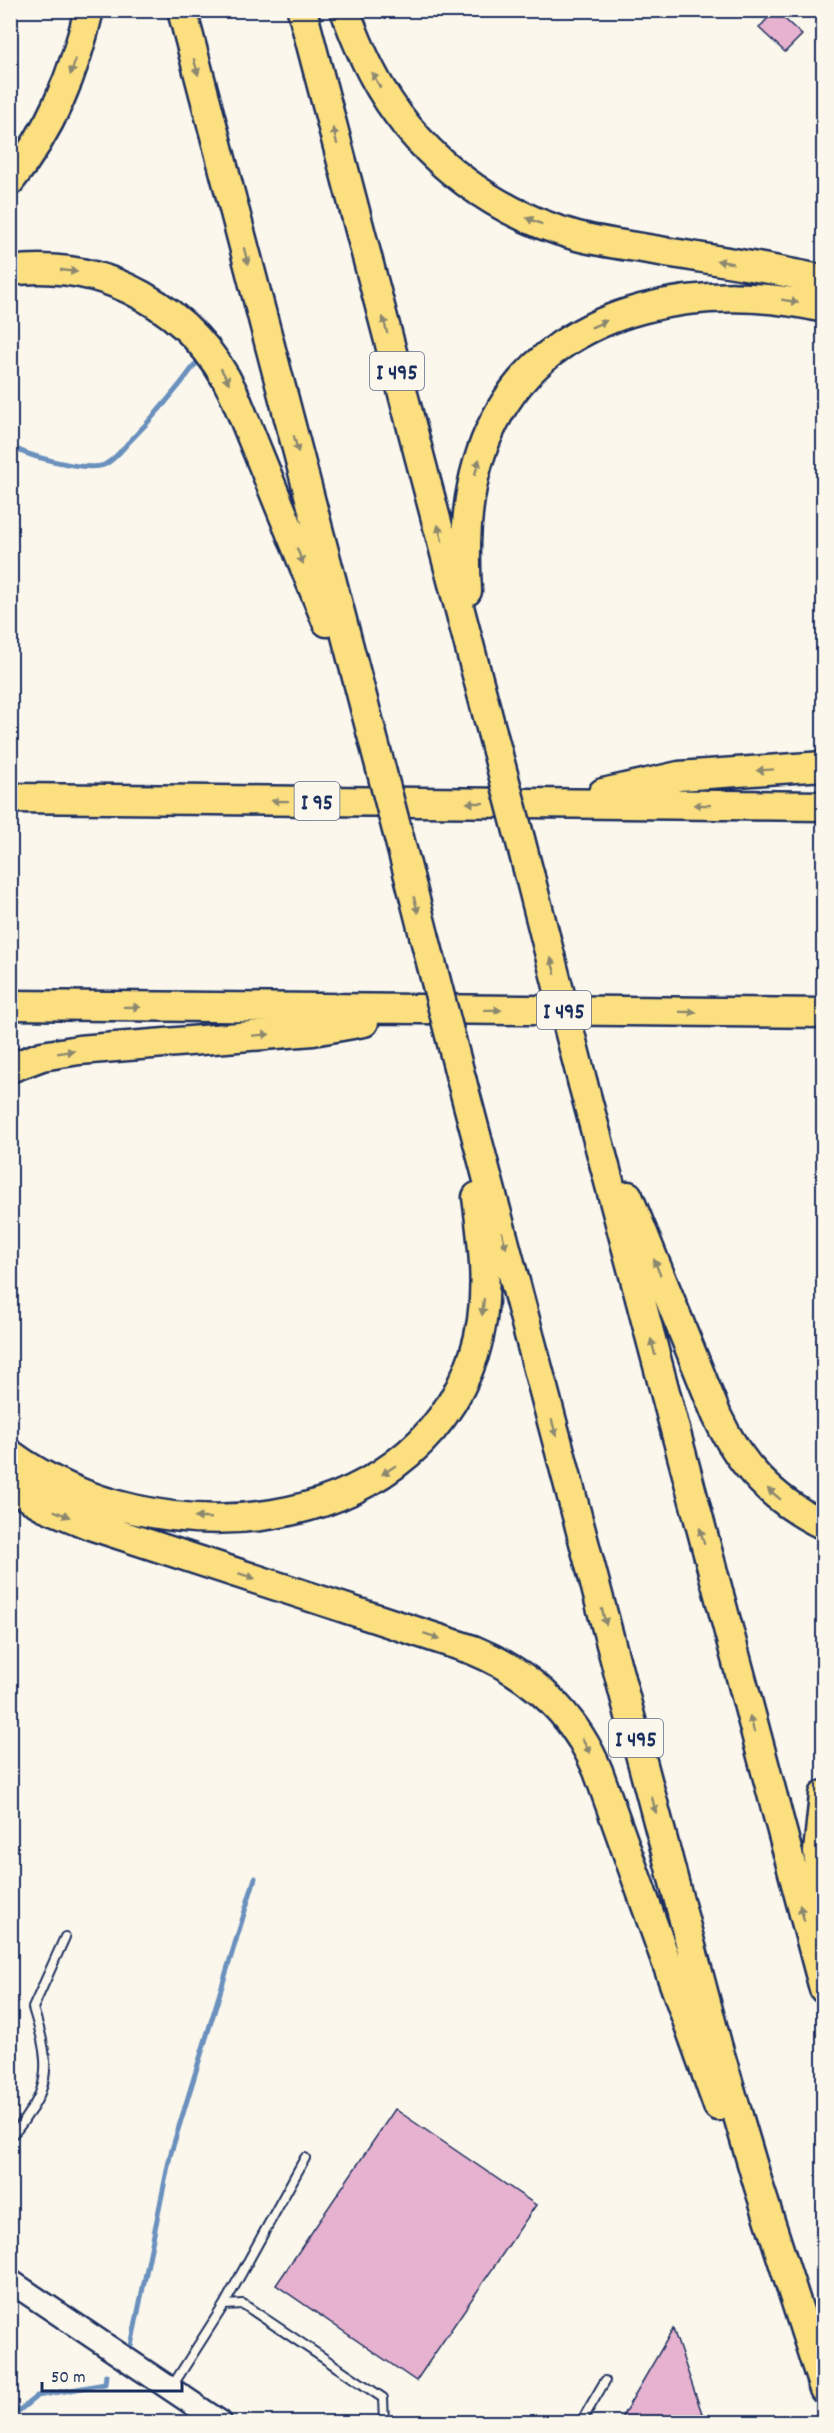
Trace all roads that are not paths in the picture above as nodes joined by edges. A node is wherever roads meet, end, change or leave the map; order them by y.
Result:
1 (89, 10) edge
2 (182, 10) edge
3 (302, 10) edge
4 (345, 10) edge
5 (10, 181) edge
6 (10, 272) edge
7 (824, 280) edge
8 (824, 308) edge
9 (371, 731) junction
10 (492, 732) junction
11 (824, 766) edge
12 (10, 778) edge
13 (10, 798) edge
14 (79, 799) junction
15 (555, 804) junction
16 (824, 806) edge
17 (10, 1005) edge
18 (434, 1010) junction
19 (824, 1013) edge
20 (10, 1068) edge
21 (462, 1082) junction
22 (583, 1084) junction
23 (10, 1454) edge
24 (10, 1487) edge
25 (824, 1525) edge
26 (824, 1795) edge
27 (824, 1910) edge
28 (65, 1937) dead end
29 (824, 1989) edge
30 (10, 2136) edge
31 (305, 2158) dead end
32 (10, 2281) edge
33 (224, 2305) junction
34 (802, 2325) junction
35 (605, 2381) dead end
36 (170, 2389) junction
37 (824, 2389) edge
38 (220, 2422) edge
39 (384, 2422) edge
40 (581, 2422) edge

1 -> 5 highway
2 -> 9 highway, I 495
10 -> 3 highway, I 495
7 -> 4 highway
6 -> 9 highway
10 -> 8 highway
9 -> 21 highway, I 495, bridge
22 -> 10 highway, I 495, bridge
11 -> 15 highway
12 - 14 highway
13 - 14 highway, I 95
15 -> 14 highway, I 95
16 -> 15 highway, I 95
17 -> 18 highway
18 -> 19 highway
20 -> 18 highway
21 -> 23 highway
21 -> 34 highway, I 495
25 -> 22 highway
29 -> 22 highway, I 495
24 -> 34 highway
26 - 27 highway
28 - 30 lane
31 - 33 lane
32 - 36 main road
33 - 36 lane
33 - 39 lane
34 - 37 highway, I 495
35 - 40 lane
36 - 38 main road

